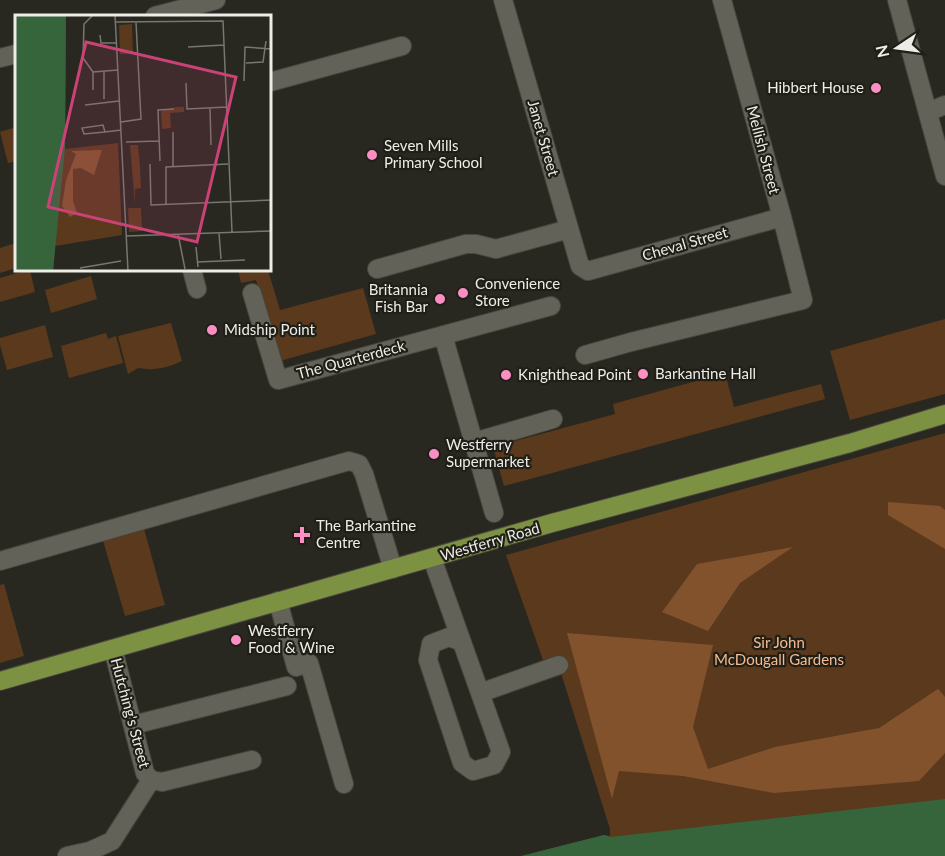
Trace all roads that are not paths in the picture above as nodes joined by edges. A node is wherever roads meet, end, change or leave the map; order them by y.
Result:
1 (216, 0) edge
2 (503, 0) edge
3 (722, 0) edge
4 (897, 0) edge
5 (175, 14) edge
6 (402, 46) dead end
7 (15, 54) edge
8 (0, 58) edge
9 (272, 81) edge
10 (945, 105) edge
11 (928, 112) junction
12 (945, 176) edge
13 (782, 217) junction
14 (569, 230) junction
15 (377, 269) dead end
16 (193, 272) edge
17 (588, 272) joint
18 (197, 289) dead end
19 (252, 293) dead end
20 (551, 306) dead end
21 (443, 335) junction
22 (585, 355) dead end
23 (945, 414) edge
24 (553, 419) dead end
25 (474, 442) junction
26 (494, 513) dead end
27 (432, 558) junction
28 (0, 561) edge
29 (393, 569) junction
30 (278, 601) junction
31 (456, 634) junction
32 (113, 649) junction
33 (559, 665) dead end
34 (0, 681) edge
35 (287, 686) dead end
36 (480, 693) junction
37 (133, 725) junction
38 (252, 760) dead end
39 (151, 780) junction
40 (344, 784) dead end
41 (67, 856) edge

1 - 5 street
2 - 14 street, Janet Street
3 - 13 street, Mellish Street
4 - 11 street
6 - 9 street
7 - 8 street
10 - 11 street
11 - 12 street
13 - 17 street, Cheval Street
13 - 22 street, Mellish Street
14 - 15 street
14 - 17 street, Janet Street
16 - 18 street
19 - 21 street, The Quarterdeck
20 - 21 street, The Quarterdeck
21 - 25 street
23 - 27 main road, Westferry Road
24 - 25 street
25 - 26 street
27 - 29 main road, Westferry Road
27 - 31 street
28 - 29 street
29 - 30 main road, Westferry Road
30 - 32 main road, Westferry Road
30 - 40 street
31 - 36 street
31 - 36 street
32 - 34 main road, Westferry Road
32 - 37 street, Hutching's Street
33 - 36 street
35 - 37 street
37 - 39 street, Hutching's Street
38 - 39 street, Hutching's Street
39 - 41 street

